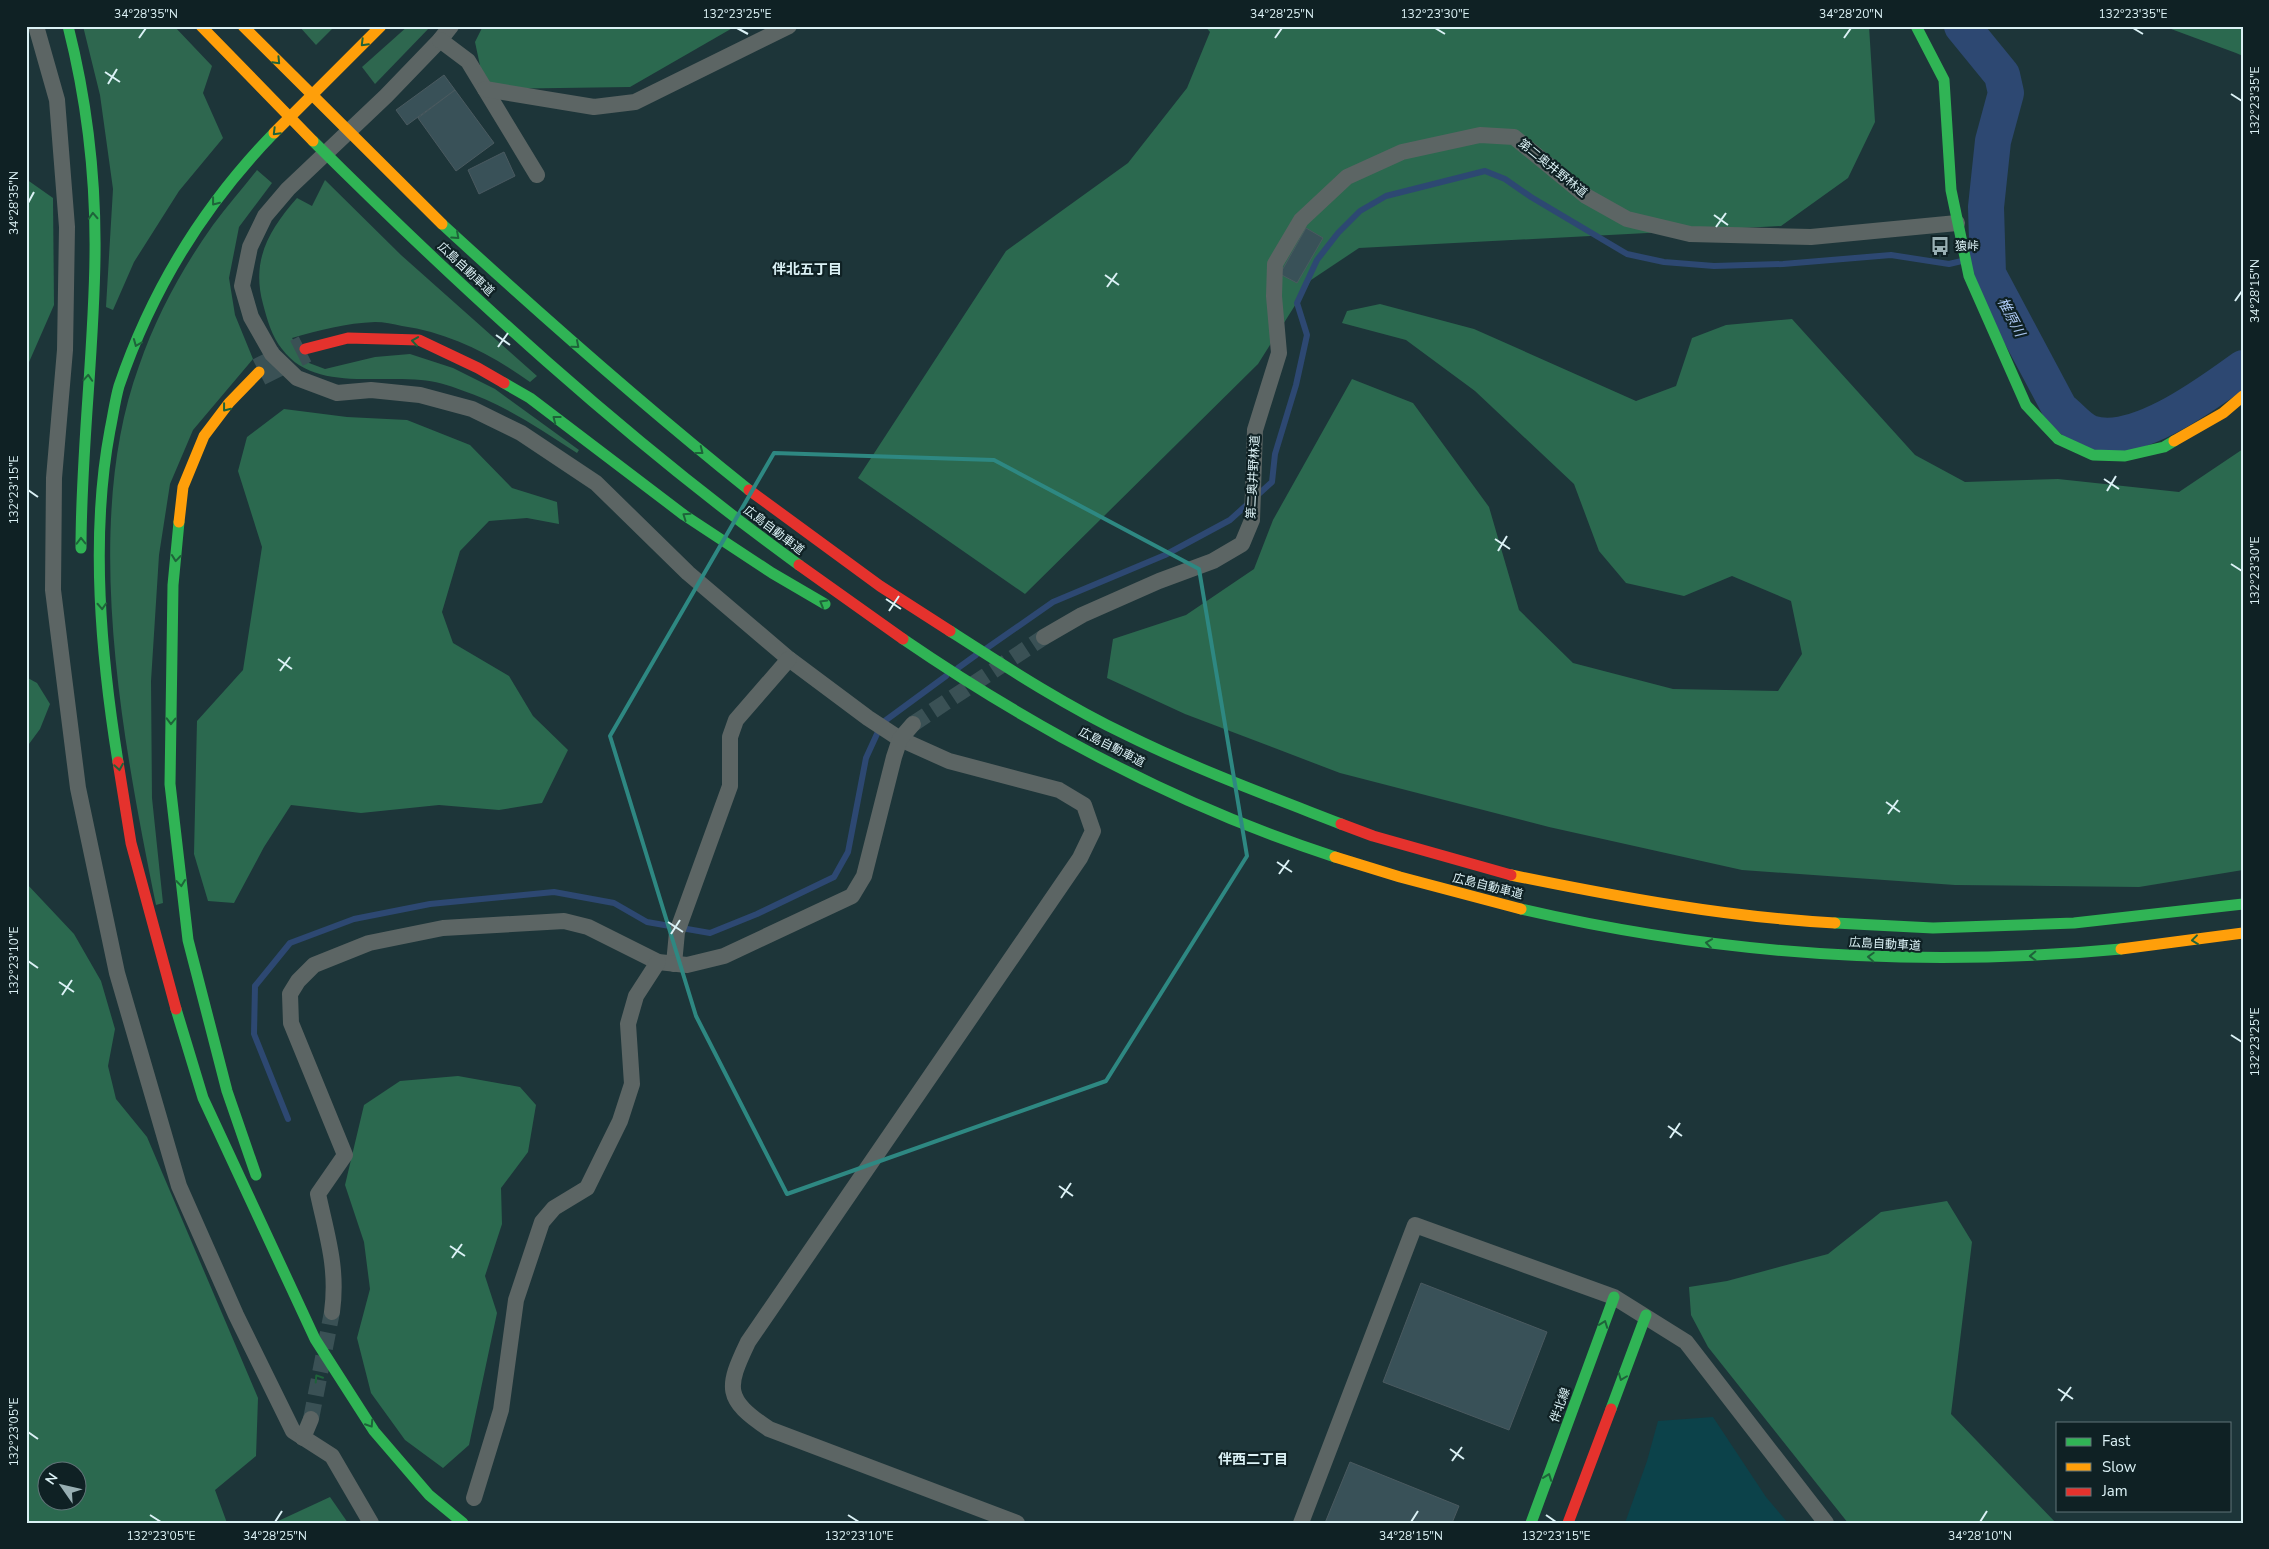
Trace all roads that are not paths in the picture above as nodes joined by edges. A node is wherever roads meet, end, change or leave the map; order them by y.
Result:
1 (36, 26) edge
2 (68, 26) edge
3 (201, 26) edge
4 (243, 26) edge
5 (380, 26) edge
6 (451, 26) edge
7 (789, 26) edge
8 (1916, 26) edge
9 (440, 40) junction
10 (485, 89) junction
11 (266, 116) dead end
12 (537, 175) dead end
13 (432, 215) junction
14 (1957, 223) junction
15 (305, 349) tunnel mouth
16 (259, 372) tunnel mouth
17 (102, 385) dead end
18 (2243, 396) edge
19 (82, 460) junction
20 (82, 562) dead end
21 (837, 611) dead end
22 (878, 635) dead end
23 (1044, 637) tunnel mouth
24 (789, 659) junction
25 (988, 696) junction
26 (913, 724) tunnel mouth
27 (900, 739) junction
28 (2243, 904) edge
29 (2243, 933) edge
30 (666, 963) junction
31 (259, 1183) dead end
32 (272, 1219) dead end
33 (1614, 1297) junction
34 (332, 1312) tunnel mouth
35 (1646, 1315) junction
36 (315, 1338) junction
37 (310, 1419) tunnel mouth
38 (303, 1438) junction
39 (474, 1498) dead end
40 (371, 1523) edge
41 (463, 1523) edge
42 (1017, 1523) edge
43 (1301, 1523) edge
44 (1531, 1523) edge
45 (1568, 1523) edge
46 (1826, 1523) edge

1 - 38 street
19 -> 2 main road
3 - 25 main road, 広島自動車道
4 -> 13 main road, 広島自動車道
5 -> 36 main road
6 - 9 street
7 - 10 street
8 - 14 main road
9 - 10 street
9 - 24 street
10 - 12 street
11 - 13 main road
13 -> 28 main road, 広島自動車道
14 - 18 main road
14 - 23 street, 第二奥井野林道
21 -> 15 main road
16 -> 31 main road
17 - 19 main road
20 -> 19 main road
22 - 25 main road
24 - 27 street
24 - 30 street
29 -> 25 main road, 広島自動車道
26 - 27 street
27 - 30 street
27 - 42 street
30 - 34 street
30 - 39 street
32 - 36 main road
33 - 35 street
33 - 43 street
44 -> 33 main road, 伴北線
35 -> 45 main road
35 - 46 street
36 -> 41 main road
37 - 38 street
38 - 40 street

